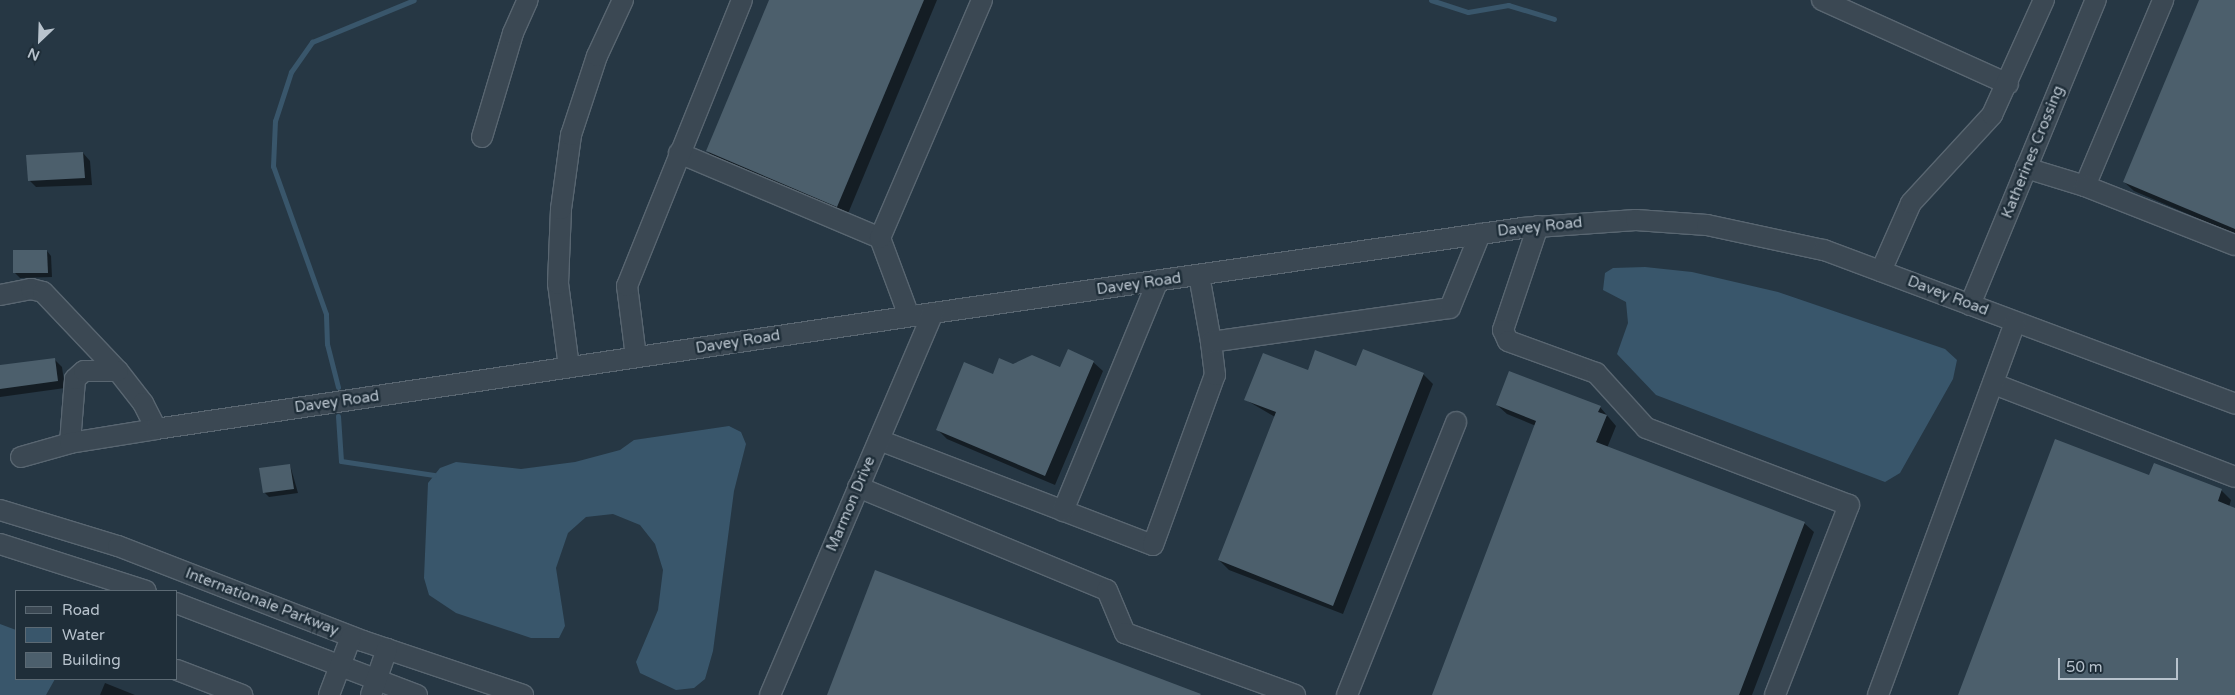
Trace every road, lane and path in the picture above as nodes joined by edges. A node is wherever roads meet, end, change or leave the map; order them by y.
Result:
1 (528, 0) edge
2 (742, 0) edge
3 (982, 0) edge
4 (1822, 0) edge
5 (2044, 0) edge
6 (2096, 0) edge
7 (2163, 0) edge
8 (619, 4) edge
9 (2008, 84) junction
10 (482, 137) dead end
11 (679, 153) junction
12 (2026, 168) junction
13 (2085, 186) junction
14 (1538, 226) junction
15 (1480, 234) junction
16 (880, 238) junction
17 (2235, 245) edge
18 (1881, 271) junction
19 (1199, 275) junction
20 (1158, 281) junction
21 (0, 295) edge
22 (1970, 305) junction
23 (933, 313) junction
24 (909, 316) junction
25 (2015, 322) junction
26 (1211, 342) junction
27 (636, 357) junction
28 (569, 367) junction
29 (118, 371) junction
30 (1994, 384) junction
31 (2235, 404) edge
32 (1456, 422) dead end
33 (156, 429) junction
34 (879, 440) junction
35 (70, 443) junction
36 (21, 457) dead end
37 (2235, 477) edge
38 (858, 487) junction
39 (0, 510) edge
40 (1063, 511) junction
41 (0, 544) edge
42 (143, 590) edge
43 (178, 604) edge
44 (350, 637) junction
45 (387, 649) junction
46 (340, 666) junction
47 (178, 670) edge
48 (373, 687) edge
49 (242, 695) edge
50 (329, 695) edge
51 (417, 695) edge
52 (522, 695) edge
53 (770, 695) edge
54 (1294, 695) edge
55 (1347, 695) edge
56 (1775, 695) edge
57 (1878, 695) edge

1 - 10 street
2 - 11 street
3 - 16 street
4 - 9 street
5 - 9 street
6 - 12 street, Katherines Crossing
7 - 13 street
8 - 28 street
9 - 18 street
11 - 16 street
11 - 27 street
12 - 13 street
12 - 22 street, Katherines Crossing
13 - 17 street
14 - 15 street, Davey Road
14 - 18 street, Davey Road
14 - 56 street
15 - 19 street, Davey Road
15 - 26 street
16 - 24 street
18 - 22 street, Davey Road
19 - 20 street, Davey Road
19 - 26 street
20 - 23 street, Davey Road
20 - 40 street
21 - 29 street
22 - 25 street, Davey Road
23 - 24 street, Davey Road
23 - 34 street, Marmon Drive
24 - 27 street, Davey Road
25 - 30 street
25 - 31 street, Davey Road
26 - 40 street
27 - 28 street, Davey Road
28 - 33 street, Davey Road
29 - 33 street
29 - 35 street
30 - 37 street
30 - 57 street
32 - 55 street
33 - 35 street, Davey Road
34 - 38 street, Marmon Drive
34 - 40 street
35 - 36 street, Davey Road
38 - 53 street, Marmon Drive
38 - 54 street
39 - 44 street, Internationale Parkway
41 - 42 street
43 - 46 street
44 - 45 street, Internationale Parkway
44 - 46 street
45 - 48 street
45 - 52 street, Internationale Parkway
46 - 48 street
46 - 50 street
47 - 49 street
48 - 51 street

